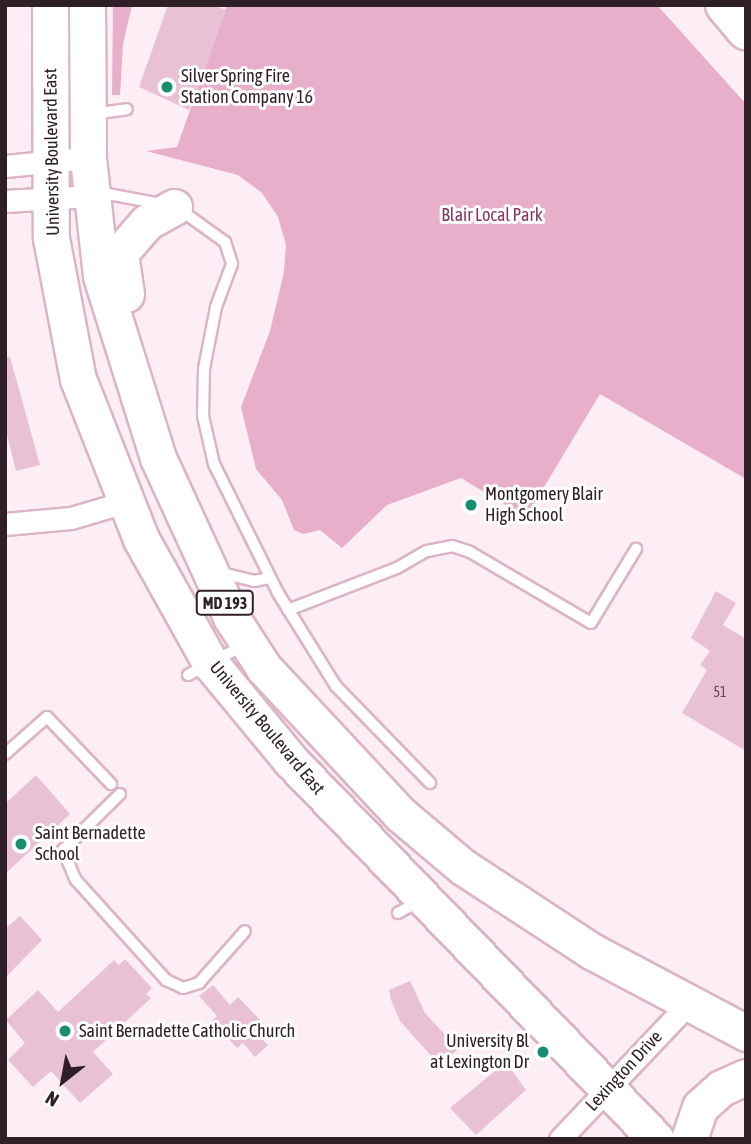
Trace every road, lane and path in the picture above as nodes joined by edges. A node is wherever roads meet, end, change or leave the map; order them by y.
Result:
1 (50, 5) edge
2 (87, 5) edge
3 (725, 5) edge
4 (746, 30) edge
5 (127, 109) dead end
6 (86, 115) junction
7 (49, 161) junction
8 (5, 166) edge
9 (90, 182) junction
10 (49, 198) junction
11 (5, 201) edge
12 (174, 207) junction
13 (122, 350) junction
14 (125, 502) junction
15 (5, 524) edge
16 (636, 549) dead end
17 (211, 571) junction
18 (269, 578) junction
19 (288, 610) junction
20 (247, 643) junction
21 (200, 670) junction
22 (5, 754) edge
23 (430, 783) dead end
24 (111, 784) dead end
25 (120, 794) dead end
26 (245, 932) dead end
27 (689, 1003) junction
28 (746, 1032) edge
29 (746, 1077) edge
30 (607, 1089) junction
31 (560, 1139) edge
32 (656, 1139) edge
33 (689, 1139) edge

1 - 7 main road, University Boulevard East / MD 193
2 - 6 main road, University Boulevard East / MD 193
3 - 4 highway
5 - 6 lane
6 - 9 main road, University Boulevard East / MD 193
7 - 8 street
7 - 9 street
7 - 10 main road, University Boulevard East / MD 193
9 - 10 street
9 - 12 lane
9 - 13 main road, University Boulevard East / MD 193
10 - 11 street
10 - 14 main road, University Boulevard East / MD 193
12 - 13 main road
12 - 18 lane
13 - 17 main road, University Boulevard East / MD 193
14 - 15 street
14 - 21 main road, University Boulevard East / MD 193
16 - 19 lane
17 - 18 lane
17 - 20 main road, University Boulevard East / MD 193
18 - 19 lane
19 - 23 lane
20 - 21 lane
20 - 27 main road, University Boulevard East / MD 193
21 - 30 main road, University Boulevard East / MD 193
22 - 24 lane
25 - 26 lane
27 - 28 main road, University Boulevard East / MD 193
27 - 30 street, Lexington Drive
29 - 33 main road
30 - 31 street, Lexington Drive
30 - 32 main road, University Boulevard East / MD 193

